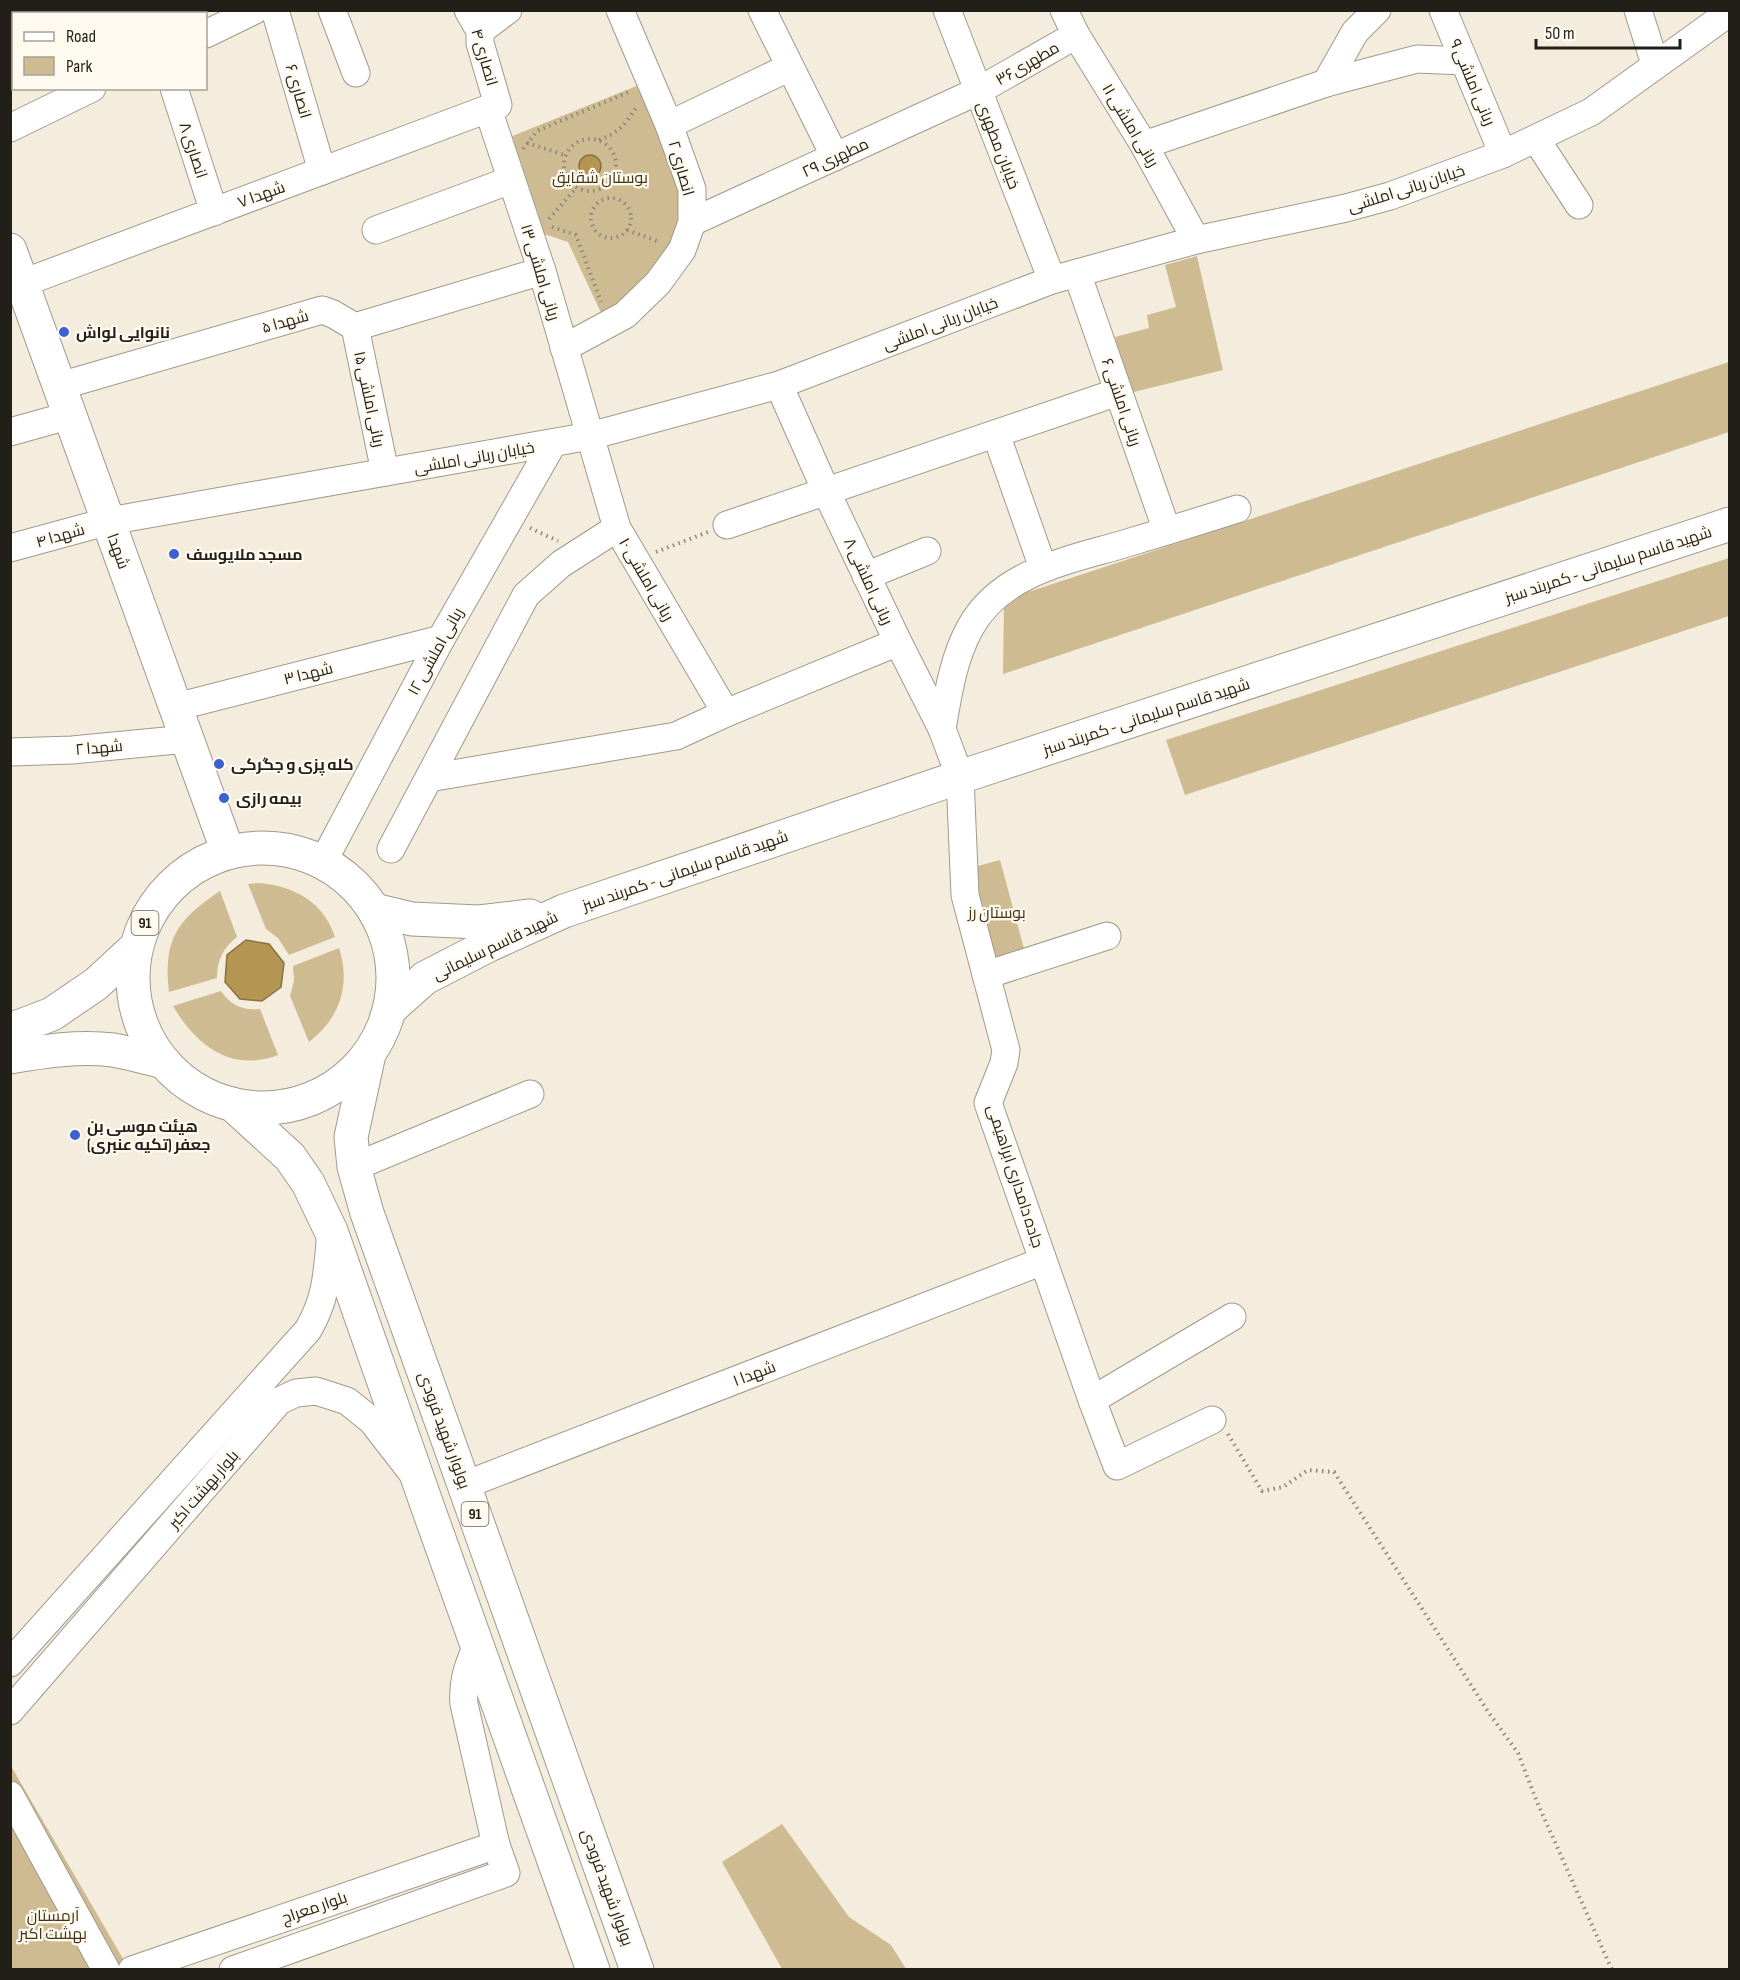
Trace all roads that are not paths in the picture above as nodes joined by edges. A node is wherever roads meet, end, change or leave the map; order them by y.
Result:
1 (255, 10) edge
2 (275, 10) edge
3 (332, 10) edge
4 (508, 10) edge
5 (620, 10) edge
6 (762, 10) edge
7 (947, 10) edge
8 (1064, 10) edge
9 (1377, 10) edge
10 (1443, 10) edge
11 (1638, 10) edge
12 (1730, 12) edge
13 (474, 21) edge
14 (207, 34) edge
15 (1076, 35) junction
16 (1464, 61) junction
17 (1655, 64) junction
18 (790, 67) junction
19 (356, 73) dead end
20 (1326, 82) junction
21 (88, 90) edge
22 (175, 90) edge
23 (978, 92) junction
24 (493, 107) junction
25 (669, 125) junction
26 (10, 128) edge
27 (1536, 139) junction
28 (1144, 145) junction
29 (1503, 154) junction
30 (835, 157) junction
31 (322, 171) junction
32 (511, 180) junction
33 (1579, 205) dead end
34 (214, 212) junction
35 (692, 222) junction
36 (376, 230) dead end
37 (1196, 240) junction
38 (10, 250) edge
39 (542, 271) junction
40 (1064, 276) junction
41 (21, 300) edge
42 (355, 327) junction
43 (564, 348) junction
44 (779, 385) junction
45 (1118, 392) junction
46 (65, 400) junction
47 (10, 432) edge
48 (996, 434) junction
49 (590, 436) junction
50 (553, 443) junction
51 (385, 472) junction
52 (826, 491) junction
53 (1237, 509) dead end
54 (109, 521) junction
55 (1730, 524) edge
56 (727, 525) road end
57 (617, 528) junction
58 (1167, 531) junction
59 (10, 548) edge
60 (927, 551) dead end
61 (1043, 568) junction
62 (866, 576) junction
63 (441, 639) junction
64 (898, 642) junction
65 (176, 707) junction
66 (726, 713) junction
67 (942, 729) junction
68 (187, 739) junction
69 (10, 752) edge
70 (960, 777) junction
71 (429, 778) junction
72 (391, 849) dead end
73 (228, 852) junction
74 (323, 862) junction
75 (374, 910) junction
76 (564, 911) junction
77 (1107, 936) dead end
78 (136, 947) junction
79 (986, 975) junction
80 (390, 1009) junction
81 (13, 1052) edge
82 (369, 1054) junction
83 (164, 1062) junction
84 (530, 1094) dead end
85 (232, 1104) junction
86 (354, 1167) junction
87 (331, 1231) junction
88 (1043, 1261) junction
89 (1232, 1317) dead end
90 (1092, 1400) junction
91 (1212, 1420) road end
92 (418, 1480) junction
93 (465, 1485) junction
94 (477, 1646) junction
95 (10, 1663) edge
96 (10, 1711) edge
97 (10, 1795) edge
98 (19, 1830) edge
99 (496, 1845) junction
100 (106, 1970) edge
101 (132, 1970) edge
102 (233, 1970) edge
103 (593, 1970) edge
104 (637, 1970) edge

1 - 14 street
2 - 31 street, انصاری ۶
3 - 19 street
4 - 13 street
5 - 25 street, انصاری ۲
6 - 18 street
7 - 23 street, خیابان مطهری
8 - 15 street, ربانی املشی ۱۱
9 - 20 street
10 - 16 street, ربانی املشی ۹
11 - 17 street
12 - 17 street, خیابان ربانی املشی
13 - 24 street, انصاری ۴
15 - 23 street, مطهری۳۶
15 - 28 street, ربانی املشی ۱۱
16 - 20 street
16 - 29 street, ربانی املشی ۹
17 - 27 street, خیابان ربانی املشی
18 - 25 street
18 - 30 street
20 - 28 street
21 - 26 street
22 - 34 street, انصاری ۸
23 - 30 street, مطهری ۲۹
23 - 40 street, خیابان مطهری
24 - 31 street, شهدا ۷
24 - 32 street, ربانی املشی ۱۳
25 - 35 street, انصاری ۲
27 - 29 street, خیابان ربانی املشی
27 - 33 street
28 - 37 street, ربانی املشی ۱۱
29 - 37 street, خیابان ربانی املشی
30 - 35 street, مطهری ۲۹
31 - 34 street, شهدا ۷
32 - 36 street
32 - 39 street, ربانی املشی ۱۳
34 - 41 street, شهدا ۷
35 - 43 street, انصاری ۲
37 - 40 street, خیابان ربانی املشی
38 - 41 main road, شهدا
39 - 42 street
39 - 43 street, ربانی املشی ۱۳
40 - 44 street, خیابان ربانی املشی
40 - 45 street, ربانی املشی ۶
41 - 46 main road, شهدا
42 - 46 street, شهدا ۵
42 - 51 street, ربانی املشی ۱۵
43 - 49 street, ربانی املشی ۱۳
44 - 49 street, خیابان ربانی املشی
44 - 52 street, ربانی املشی ۸
45 - 48 street
45 - 58 street, ربانی املشی ۶
46 - 47 street, شهدا ۵
46 - 54 main road, شهدا
48 - 52 street
48 - 61 street
49 - 50 street, خیابان ربانی املشی
49 - 57 street, ربانی املشی ۱۰
50 - 51 street, خیابان ربانی املشی
50 - 63 street, ربانی املشی ۱۲
51 - 54 street, خیابان ربانی املشی
52 - 56 street
52 - 62 street, ربانی املشی ۸
53 - 58 street
54 - 59 street, شهدا ۴
54 - 65 main road, شهدا
55 - 70 main road, شهید قاسم سلیمانی - کمربند سبز
57 - 66 street, ربانی املشی ۱۰
57 - 71 street
58 - 61 street
60 - 62 street
61 - 67 street
62 - 64 street, ربانی املشی ۸
63 - 65 street, شهدا ۳
63 - 74 street, ربانی املشی ۱۲
64 - 66 street
64 - 67 street, ربانی املشی ۸
65 - 68 main road, شهدا
66 - 71 street
67 - 70 street, ربانی املشی ۸
68 - 69 street, شهدا ۲
68 - 73 main road, شهدا
70 - 76 main road, شهید قاسم سلیمانی - کمربند سبز
70 - 79 street, جاده دامداری ابراهیمی
71 - 72 street
73 - 74 main road, 91
73 - 78 main road, 91
74 - 75 main road, 91
75 - 76 main road, شهید قاسم سلیمانی
75 - 80 main road, 91
76 - 80 main road, شهید قاسم سلیمانی
77 - 79 street
78 - 81 main road, 91
78 - 83 main road, 91
79 - 88 street, جاده دامداری ابراهیمی
80 - 82 main road, 91
81 - 83 main road, 91
82 - 85 main road, 91
82 - 86 main road, بولوار شهید فرودی / 91
83 - 85 main road, 91
84 - 86 street
85 - 87 main road, 91
86 - 93 main road, بولوار شهید فرودی / 91
87 - 92 main road, 91
87 - 95 street, بلوار بهشت اکبر
88 - 90 street, جاده دامداری ابراهیمی
88 - 93 street, شهدا ۱
89 - 90 street
90 - 91 street, جاده دامداری ابراهیمی
92 - 94 main road, 91
92 - 96 street, بلوار بهشت اکبر
93 - 104 main road, بولوار شهید فرودی / 91
94 - 99 street
94 - 103 main road, 91
97 - 98 street
98 - 100 street
99 - 101 street, بلوار معراج
99 - 102 street, بلوار معراج

